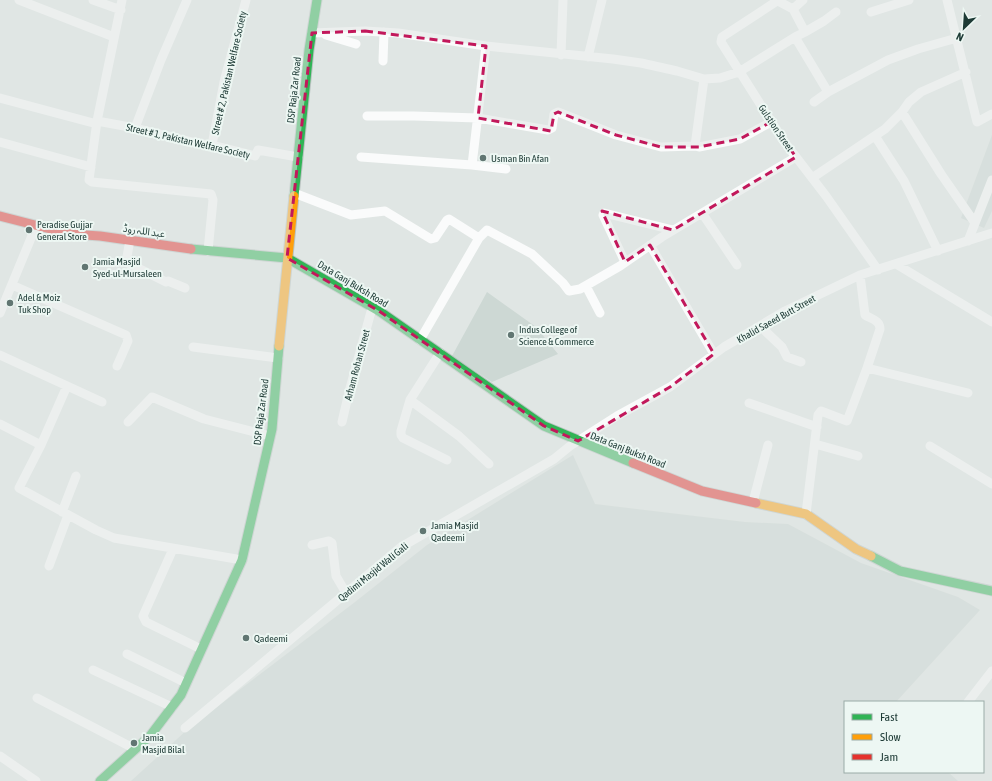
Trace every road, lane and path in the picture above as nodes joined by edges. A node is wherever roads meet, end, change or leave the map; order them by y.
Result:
1 (19, 0) edge
2 (93, 0) edge
3 (122, 0) edge
4 (187, 0) edge
5 (246, 0) edge
6 (317, 0) edge
7 (563, 0) edge
8 (602, 0) edge
9 (777, 0) edge
10 (803, 0) edge
11 (910, 0) edge
12 (947, 0) edge
13 (793, 9) junction
14 (120, 10) junction
15 (836, 12) dead end
16 (870, 12) dead end
17 (384, 32) junction
18 (805, 32) junction
19 (315, 33) junction
20 (114, 37) junction
21 (795, 37) junction
22 (957, 38) junction
23 (356, 44) dead end
24 (486, 46) junction
25 (561, 55) junction
26 (588, 57) junction
27 (383, 61) dead end
28 (740, 72) junction
29 (966, 72) junction
30 (704, 79) junction
31 (828, 92) junction
32 (0, 98) edge
33 (814, 102) dead end
34 (902, 112) junction
35 (992, 114) edge
36 (367, 116) dead end
37 (478, 118) junction
38 (771, 122) junction
39 (97, 123) junction
40 (135, 128) junction
41 (875, 136) junction
42 (0, 142) edge
43 (212, 145) junction
44 (695, 146) junction
45 (298, 157) junction
46 (361, 157) dead end
47 (796, 157) junction
48 (472, 165) junction
49 (91, 167) junction
50 (506, 169) dead end
51 (812, 178) junction
52 (992, 180) edge
53 (294, 193) junction
54 (702, 213) junction
55 (0, 216) edge
56 (975, 222) junction
57 (36, 226) junction
58 (673, 230) junction
59 (992, 233) edge
60 (480, 238) junction
61 (130, 240) junction
62 (968, 241) junction
63 (650, 245) junction
64 (208, 251) junction
65 (938, 251) junction
66 (287, 258) junction
67 (625, 262) junction
68 (896, 264) junction
69 (737, 265) dead end
70 (878, 270) junction
71 (860, 276) junction
72 (12, 285) junction
73 (586, 286) junction
74 (185, 288) dead end
75 (1, 307) edge
76 (372, 308) junction
77 (600, 313) dead end
78 (992, 322) edge
79 (760, 326) junction
80 (420, 340) junction
81 (193, 347) dead end
82 (440, 353) junction
83 (714, 354) junction
84 (0, 355) edge
85 (278, 358) junction
86 (801, 362) dead end
87 (117, 366) dead end
88 (867, 368) junction
89 (67, 386) junction
90 (968, 393) dead end
91 (410, 400) junction
92 (102, 402) dead end
93 (749, 403) dead end
94 (128, 422) dead end
95 (342, 422) dead end
96 (0, 424) edge
97 (817, 427) junction
98 (270, 436) junction
99 (578, 441) junction
100 (815, 444) junction
101 (41, 445) junction
102 (768, 445) dead end
103 (930, 446) dead end
104 (858, 456) dead end
105 (447, 460) dead end
106 (489, 464) dead end
107 (76, 476) dead end
108 (992, 484) edge
109 (753, 502) junction
110 (65, 513) junction
111 (806, 514) junction
112 (312, 545) dead end
113 (173, 549) junction
114 (242, 560) junction
115 (48, 566) dead end
116 (992, 591) edge
117 (346, 593) junction
118 (201, 649) junction
119 (127, 654) dead end
120 (93, 670) dead end
121 (992, 671) edge
122 (186, 683) junction
123 (37, 698) dead end
124 (969, 701) edge
125 (172, 707) junction
126 (185, 728) dead end
127 (135, 749) junction
128 (0, 756) edge
129 (36, 781) edge
130 (100, 781) edge

1 - 20 street
2 - 14 street
3 - 14 street
4 - 40 street
5 - 43 street, Street # 2, Pakistan Welfare Society
6 - 19 street, DSP Raja Zar Road
7 - 25 street
8 - 26 street
9 - 13 street
9 - 28 street, Gulstion Street
10 - 13 street
11 - 16 street
12 - 22 street
13 - 18 street
14 - 20 street
15 - 18 street
17 - 19 street
17 - 24 street
17 - 27 street
18 - 21 street
19 - 23 street
19 - 45 street, DSP Raja Zar Road
20 - 39 street
21 - 28 street
21 - 31 street
22 - 29 street
22 - 31 street
24 - 25 street
24 - 37 street
25 - 26 street
26 - 30 street
28 - 30 street
28 - 38 street, Gulstion Street
29 - 34 street
29 - 35 street
30 - 44 street
31 - 33 street
32 - 39 street, Street # 1, Pakistan Welfare Society
34 - 41 street
34 - 56 street
36 - 37 street
37 - 44 street
37 - 48 street
38 - 44 street
38 - 47 street, Gulstion Street
39 - 40 street, Street # 1, Pakistan Welfare Society
39 - 49 street
40 - 43 street, Street # 1, Pakistan Welfare Society
41 - 51 street
41 - 65 street
42 - 49 street
43 - 45 street, Street # 1, Pakistan Welfare Society
45 - 53 street, DSP Raja Zar Road
46 - 48 street
47 - 51 street, Gulstion Street
47 - 54 street
48 - 50 street
49 - 64 street
51 - 70 street, Gulstion Street
52 - 56 street
53 - 60 street
53 - 66 street, DSP Raja Zar Road
54 - 58 street
54 - 69 street
55 - 57 street, عبد اللہ روڈ
56 - 62 street
57 - 61 street, عبد اللہ روڈ
57 - 72 street
58 - 63 street
58 - 67 street
59 - 62 street, Khalid Saeed Butt Street
60 - 73 street
60 - 80 street
61 - 64 street, عبد اللہ روڈ
61 - 74 street
62 - 65 street, Khalid Saeed Butt Street
63 - 67 street
63 - 83 street
64 - 66 street, عبد اللہ روڈ
65 - 68 street, Khalid Saeed Butt Street
66 - 76 street, Data Ganj Buksh Road
66 - 85 street, DSP Raja Zar Road
67 - 73 street
68 - 70 street, Khalid Saeed Butt Street
68 - 78 street
70 - 71 street, Khalid Saeed Butt Street
71 - 79 street, Khalid Saeed Butt Street
71 - 88 street
72 - 75 street
72 - 87 street
73 - 77 street
76 - 80 street, Data Ganj Buksh Road
76 - 95 street, Arham Rohan Street
79 - 83 street, Khalid Saeed Butt Street
79 - 86 street
80 - 82 street, Data Ganj Buksh Road
81 - 85 street
82 - 91 street
82 - 99 street, Data Ganj Buksh Road
83 - 99 street, Khalid Saeed Butt Street
84 - 89 street
85 - 98 street, DSP Raja Zar Road
88 - 90 street
88 - 97 street
89 - 92 street
89 - 101 street
91 - 105 street
91 - 106 street
93 - 97 street
94 - 98 street
96 - 101 street
97 - 100 street
98 - 114 street, DSP Raja Zar Road
99 - 109 street, Data Ganj Buksh Road
99 - 117 street, Qadimi Masjid Wali Gali
100 - 104 street
100 - 111 street
101 - 110 street
102 - 109 street
103 - 108 street
107 - 110 street
109 - 111 street, Data Ganj Buksh Road
110 - 113 street
110 - 115 street
111 - 116 street, Data Ganj Buksh Road
112 - 117 street
113 - 114 street
113 - 118 street
114 - 118 street, DSP Raja Zar Road
117 - 126 street, Qadimi Masjid Wali Gali
118 - 122 street, DSP Raja Zar Road
119 - 122 street
120 - 125 street
121 - 124 street
122 - 125 street, DSP Raja Zar Road
123 - 127 street
125 - 127 street, DSP Raja Zar Road
127 - 130 street, DSP Raja Zar Road
128 - 129 street

